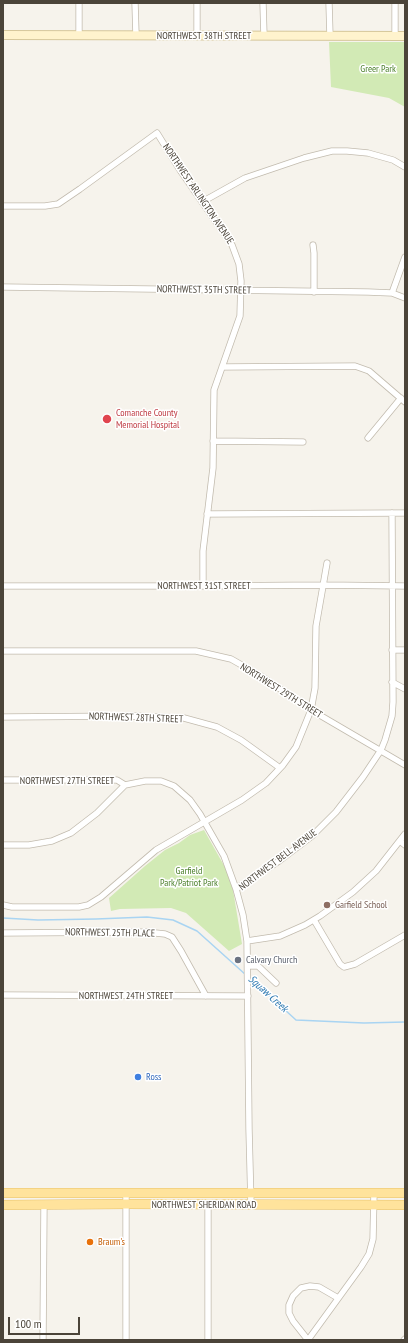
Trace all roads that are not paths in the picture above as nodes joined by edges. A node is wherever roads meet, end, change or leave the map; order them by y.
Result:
1 (79, 3) edge
2 (135, 3) edge
3 (197, 3) edge
4 (263, 3) edge
5 (329, 3) edge
6 (395, 3) edge
7 (3, 35) edge
8 (79, 35) junction
9 (136, 35) junction
10 (197, 36) junction
11 (264, 36) junction
12 (330, 36) junction
13 (395, 36) junction
14 (405, 36) edge
15 (405, 167) edge
16 (202, 202) junction
17 (3, 206) edge
18 (313, 246) dead end
19 (405, 257) edge
20 (3, 287) edge
21 (241, 290) junction
22 (314, 292) junction
23 (392, 293) junction
24 (405, 298) edge
25 (222, 367) junction
26 (403, 400) edge
27 (368, 438) dead end
28 (214, 441) junction
29 (303, 442) dead end
30 (392, 513) junction
31 (405, 513) edge
32 (207, 514) junction
33 (327, 563) dead end
34 (323, 585) junction
35 (3, 586) edge
36 (203, 586) junction
37 (392, 586) junction
38 (405, 586) edge
39 (392, 650) junction
40 (405, 650) edge
41 (3, 651) edge
42 (392, 682) junction
43 (405, 689) edge
44 (311, 710) junction
45 (3, 717) edge
46 (380, 750) junction
47 (405, 765) edge
48 (280, 768) junction
49 (3, 780) edge
50 (125, 785) junction
51 (204, 821) junction
52 (405, 834) edge
53 (400, 841) junction
54 (3, 845) edge
55 (405, 845) edge
56 (236, 889) junction
57 (3, 905) edge
58 (314, 920) junction
59 (3, 933) edge
60 (405, 935) edge
61 (247, 941) junction
62 (248, 968) junction
63 (276, 983) dead end
64 (3, 995) edge
65 (206, 996) junction
66 (248, 996) junction
67 (3, 1193) edge
68 (126, 1193) junction
69 (250, 1193) junction
70 (374, 1193) junction
71 (405, 1193) edge
72 (126, 1204) junction
73 (208, 1204) junction
74 (3, 1205) edge
75 (44, 1205) junction
76 (251, 1205) junction
77 (374, 1205) junction
78 (405, 1205) edge
79 (338, 1298) junction
80 (43, 1340) edge
81 (126, 1340) edge
82 (208, 1340) edge
83 (308, 1340) edge

1 - 8 street
2 - 9 street
3 - 10 street
4 - 11 street
5 - 12 street
6 - 13 street
7 - 8 main road, NORTHWEST 38TH STREET
8 - 9 main road, NORTHWEST 38TH STREET
9 - 10 main road, NORTHWEST 38TH STREET
10 - 11 main road, NORTHWEST 38TH STREET
11 - 12 main road, NORTHWEST 38TH STREET
12 - 13 main road, NORTHWEST 38TH STREET
13 - 14 main road, NORTHWEST 38TH STREET
15 - 16 street
16 - 17 street, NORTHWEST ARLINGTON AVENUE
16 - 21 street, NORTHWEST ARLINGTON AVENUE
18 - 22 street
19 - 23 street
20 - 21 street, NORTHWEST 35TH STREET
21 - 22 street, NORTHWEST 35TH STREET
21 - 25 street, NORTHWEST ARLINGTON AVENUE
22 - 23 street, NORTHWEST 35TH STREET
23 - 24 street, NORTHWEST 35TH STREET
25 - 26 street
25 - 28 street, NORTHWEST ARLINGTON AVENUE
26 - 27 street
28 - 29 street
28 - 32 street, NORTHWEST ARLINGTON AVENUE
30 - 31 street
30 - 32 street
30 - 37 street, NORTHWEST BELL AVENUE
32 - 36 street, NORTHWEST ARLINGTON AVENUE
33 - 34 street
34 - 36 street, NORTHWEST 31ST STREET
34 - 37 street, NORTHWEST 31ST STREET
34 - 44 street
35 - 36 street, NORTHWEST 31ST STREET
37 - 38 street, NORTHWEST 31ST STREET
37 - 39 street, NORTHWEST BELL AVENUE
39 - 40 street
39 - 42 street, NORTHWEST BELL AVENUE
41 - 44 street, NORTHWEST 29TH STREET
42 - 43 street
42 - 46 street, NORTHWEST BELL AVENUE
44 - 46 street, NORTHWEST 29TH STREET
44 - 48 street
45 - 48 street, NORTHWEST 28TH STREET
46 - 47 street, NORTHWEST 29TH STREET
46 - 56 street, NORTHWEST BELL AVENUE
48 - 51 street
49 - 50 street, NORTHWEST 27TH STREET
50 - 51 street, NORTHWEST 27TH STREET
50 - 54 street
51 - 56 street, NORTHWEST 27TH STREET
51 - 57 street
52 - 53 street
53 - 55 street
53 - 58 street
56 - 61 street, NORTHWEST BELL AVENUE
58 - 60 street
58 - 61 street
59 - 65 street, NORTHWEST 25TH PLACE
61 - 62 street, NORTHWEST BELL AVENUE
62 - 63 street
62 - 66 street, NORTHWEST BELL AVENUE
64 - 65 street, NORTHWEST 24TH STREET
65 - 66 street, NORTHWEST 24TH STREET
66 - 69 street, NORTHWEST BELL AVENUE
67 - 68 main road, NORTHWEST SHERIDAN ROAD
68 - 69 main road, NORTHWEST SHERIDAN ROAD
68 - 72 street
69 - 70 main road, NORTHWEST SHERIDAN ROAD
69 - 76 street, NORTHWEST BELL AVENUE
70 - 71 main road, NORTHWEST SHERIDAN ROAD
70 - 77 street
72 - 73 main road, NORTHWEST SHERIDAN ROAD
72 - 75 main road, NORTHWEST SHERIDAN ROAD
72 - 81 street
73 - 76 main road, NORTHWEST SHERIDAN ROAD
73 - 82 street
74 - 75 main road, NORTHWEST SHERIDAN ROAD
75 - 80 street
76 - 77 main road, NORTHWEST SHERIDAN ROAD
77 - 78 main road, NORTHWEST SHERIDAN ROAD
77 - 79 street
79 - 83 street
79 - 83 street

